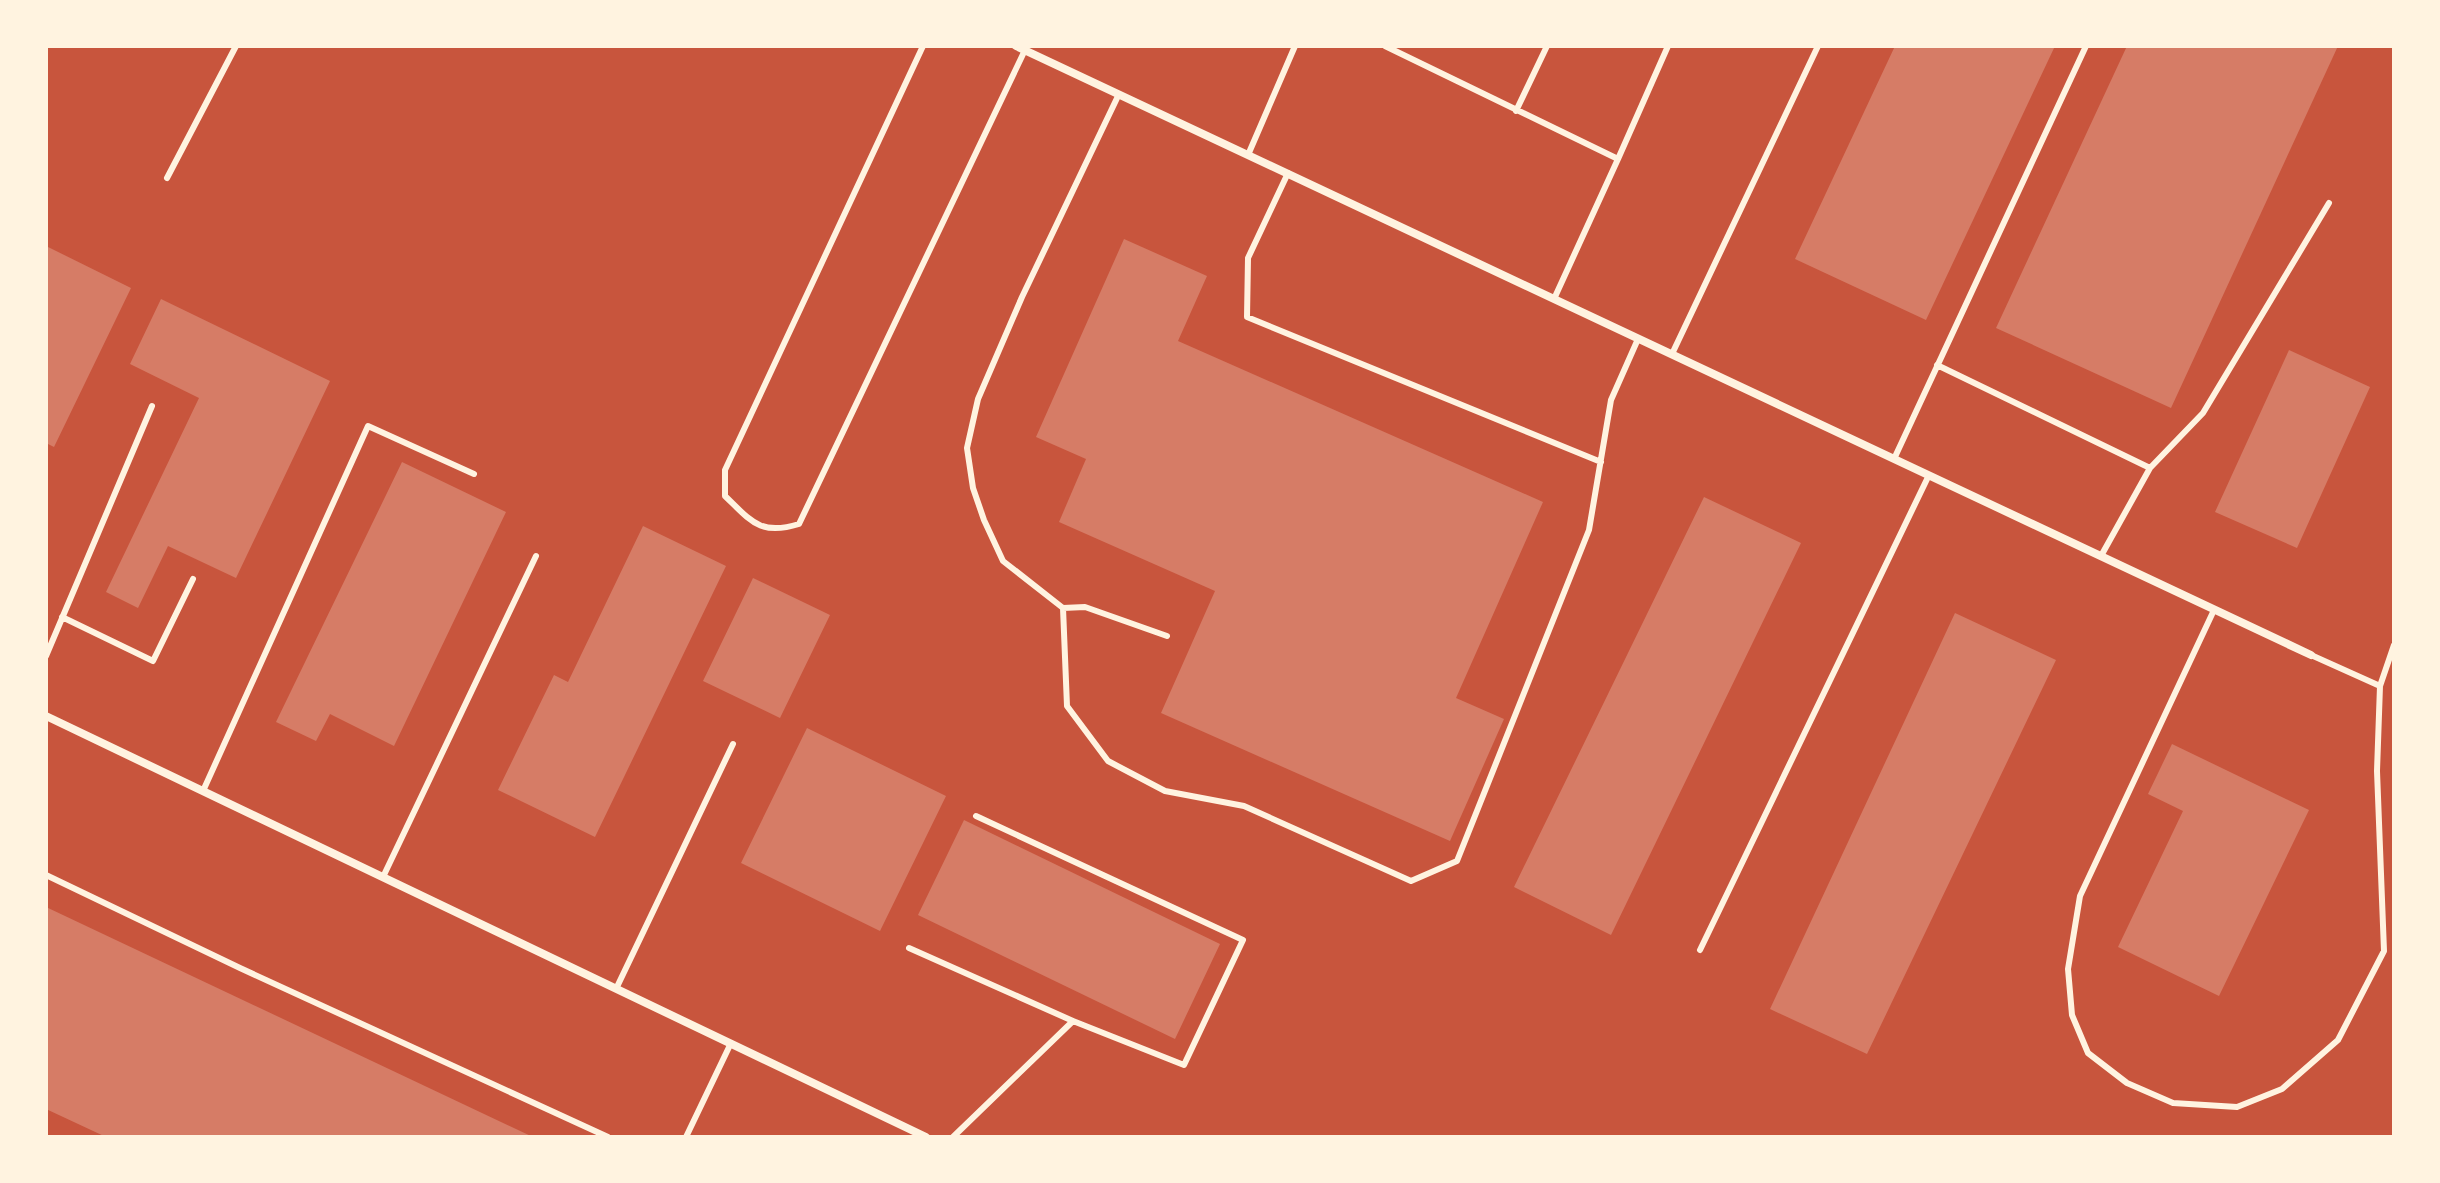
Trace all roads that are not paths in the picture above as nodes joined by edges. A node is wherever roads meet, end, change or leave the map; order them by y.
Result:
1 (236, 46) edge
2 (923, 46) edge
3 (1295, 46) edge
4 (1385, 46) edge
5 (1547, 46) edge
6 (1668, 46) edge
7 (1818, 46) edge
8 (2086, 46) edge
9 (1020, 48) edge
10 (1119, 94) junction
11 (1516, 111) junction
12 (1248, 155) junction
13 (1618, 159) junction
14 (1288, 173) junction
15 (167, 178) dead end
16 (2329, 203) dead end
17 (1554, 299) junction
18 (1638, 339) junction
19 (1672, 354) junction
20 (1937, 365) junction
21 (152, 406) dead end
22 (1894, 459) junction
23 (1601, 462) junction
24 (2150, 468) junction
25 (474, 474) dead end
26 (1929, 475) junction
27 (536, 556) dead end
28 (2101, 556) junction
29 (193, 579) dead end
30 (1063, 608) junction
31 (2214, 610) junction
32 (62, 617) junction
33 (1167, 636) dead end
34 (2394, 645) edge
35 (2311, 655) joint
36 (46, 656) edge
37 (2380, 686) junction
38 (46, 716) edge
39 (733, 744) dead end
40 (203, 791) junction
41 (976, 816) dead end
42 (46, 875) edge
43 (383, 877) junction
44 (909, 948) dead end
45 (1700, 950) dead end
46 (616, 989) junction
47 (1073, 1021) junction
48 (731, 1043) junction
49 (910, 1134) edge
50 (608, 1137) edge
51 (686, 1137) edge
52 (926, 1137) edge
53 (953, 1137) edge

1 - 15 lane
2 - 9 lane
3 - 12 lane
4 - 11 lane
5 - 11 lane
6 - 13 lane
7 - 19 lane
8 - 20 lane
9 - 10 street
10 - 12 street
10 - 30 lane
11 - 13 lane
12 - 14 street
13 - 17 lane
14 - 17 street
14 - 23 lane
16 - 24 lane
17 - 18 street
18 - 19 street
18 - 23 lane
19 - 22 street
20 - 22 lane
20 - 24 lane
21 - 32 lane
22 - 26 street
23 - 30 lane
24 - 28 lane
25 - 40 lane
26 - 28 street
26 - 45 lane
27 - 43 lane
28 - 31 street
29 - 32 lane
30 - 33 lane
31 - 35 street
31 - 37 lane
32 - 36 lane
34 - 37 lane
35 - 37 lane
38 - 40 street
39 - 46 lane
40 - 43 street
41 - 47 lane
42 - 50 lane
43 - 46 street
44 - 47 lane
46 - 48 street
47 - 53 lane
48 - 49 street
48 - 51 lane
49 - 52 street

